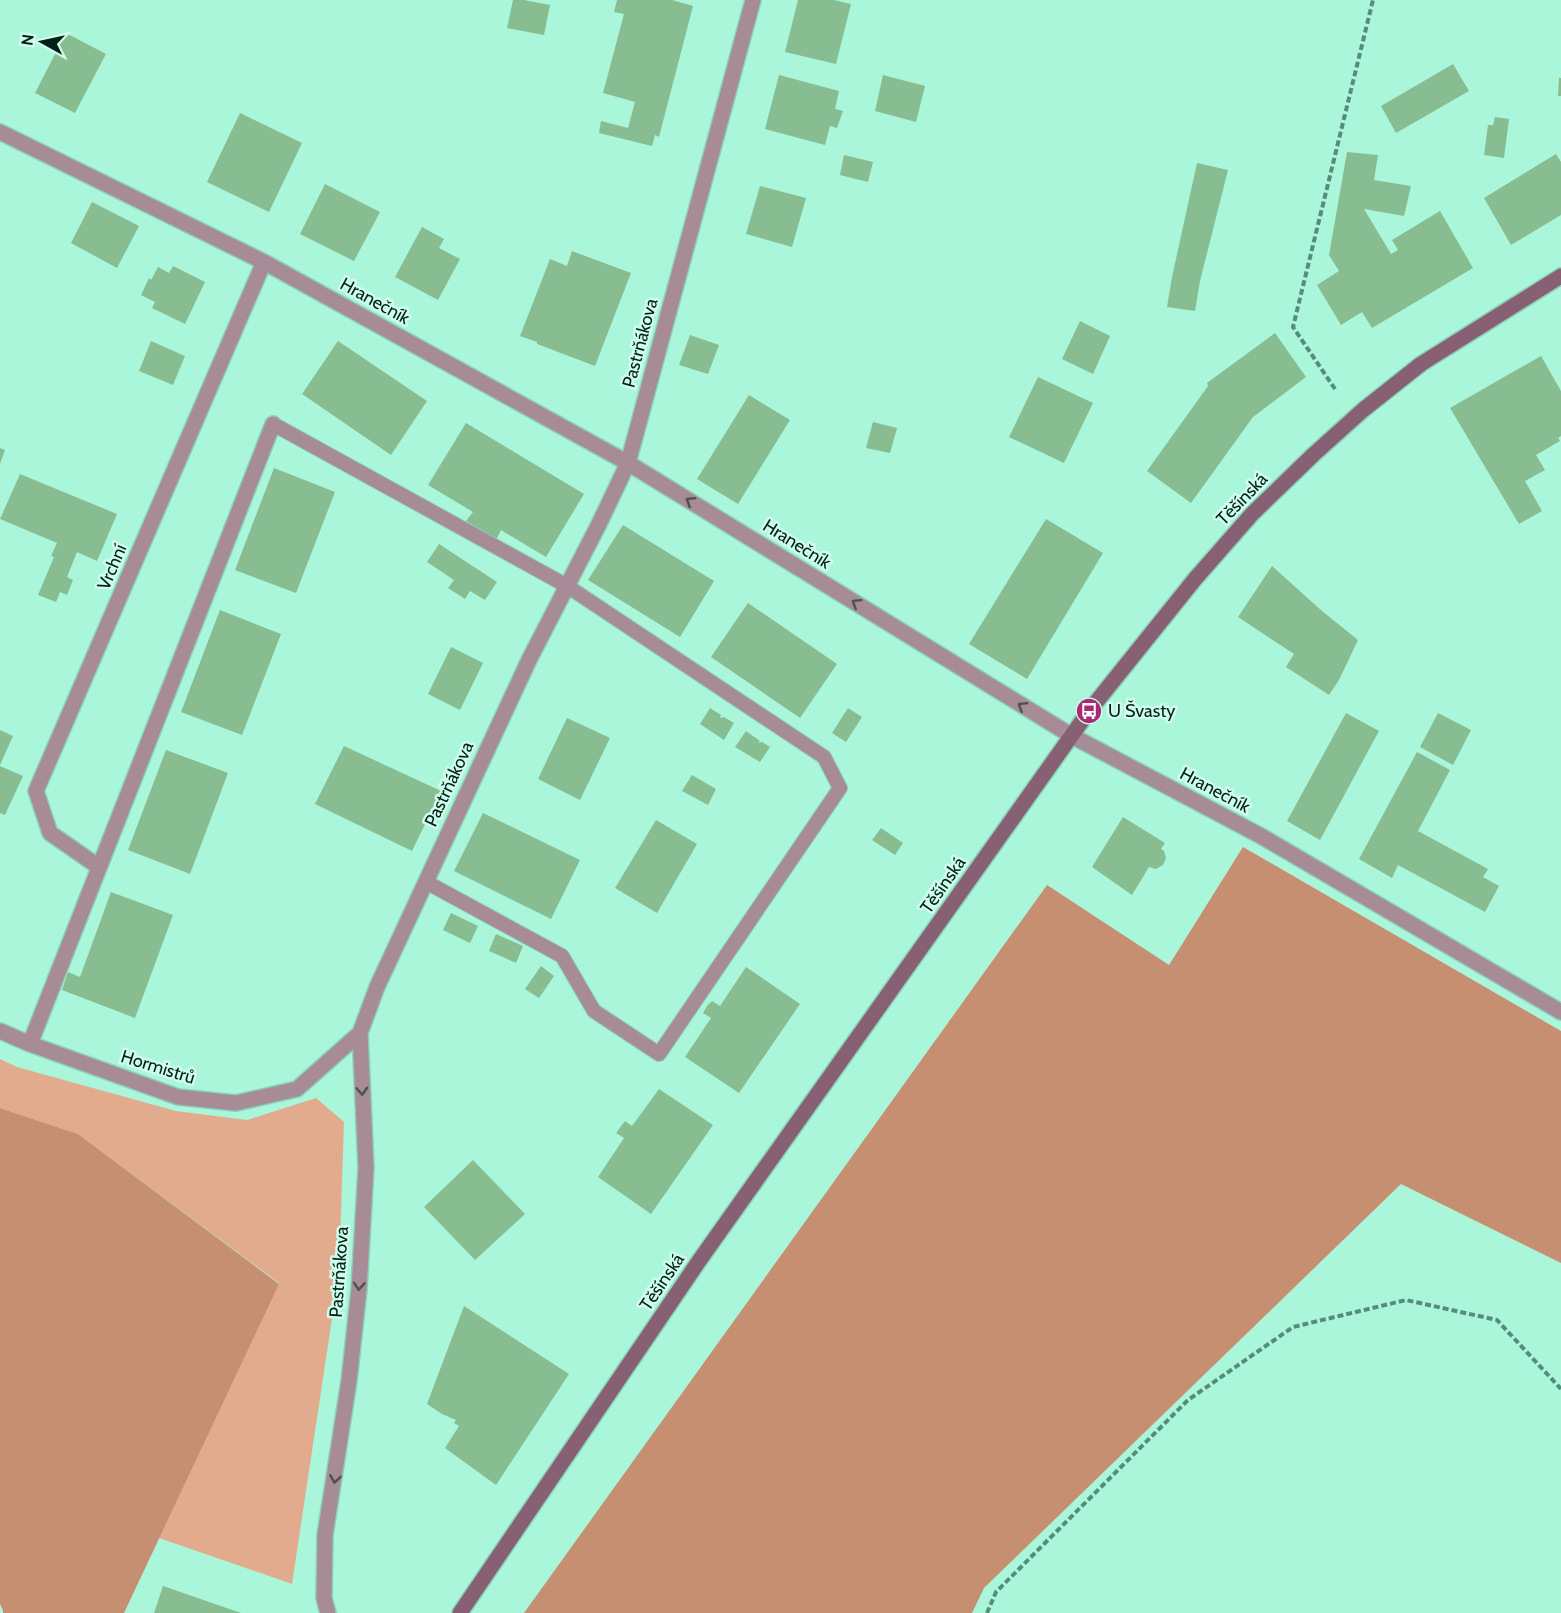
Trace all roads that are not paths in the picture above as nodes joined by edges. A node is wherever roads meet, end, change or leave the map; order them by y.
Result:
1 (753, 0) edge
2 (0, 132) edge
3 (264, 262) junction
4 (1561, 276) edge
5 (273, 424) joint
6 (628, 463) junction
7 (567, 586) junction
8 (1072, 736) junction
9 (99, 867) junction
10 (426, 882) junction
11 (1561, 1012) edge
12 (0, 1031) edge
13 (360, 1033) junction
14 (30, 1044) junction
15 (328, 1613) edge
16 (460, 1613) edge

1 - 6 street, Pastrňákova
2 - 3 street, Hranečník
3 - 6 street, Hranečník
3 - 9 street, Vrchní
4 - 8 main road, Těšínská
5 - 7 lane
5 - 9 street
6 - 7 street, Pastrňákova
8 -> 6 street, Hranečník
7 - 10 street, Pastrňákova
7 - 10 lane
8 - 11 street, Hranečník
8 - 16 main road, Těšínská
9 - 14 street
10 - 13 street, Pastrňákova
12 - 14 street, Hormistrů
13 - 14 street, Hormistrů
13 -> 15 street, Pastrňákova

